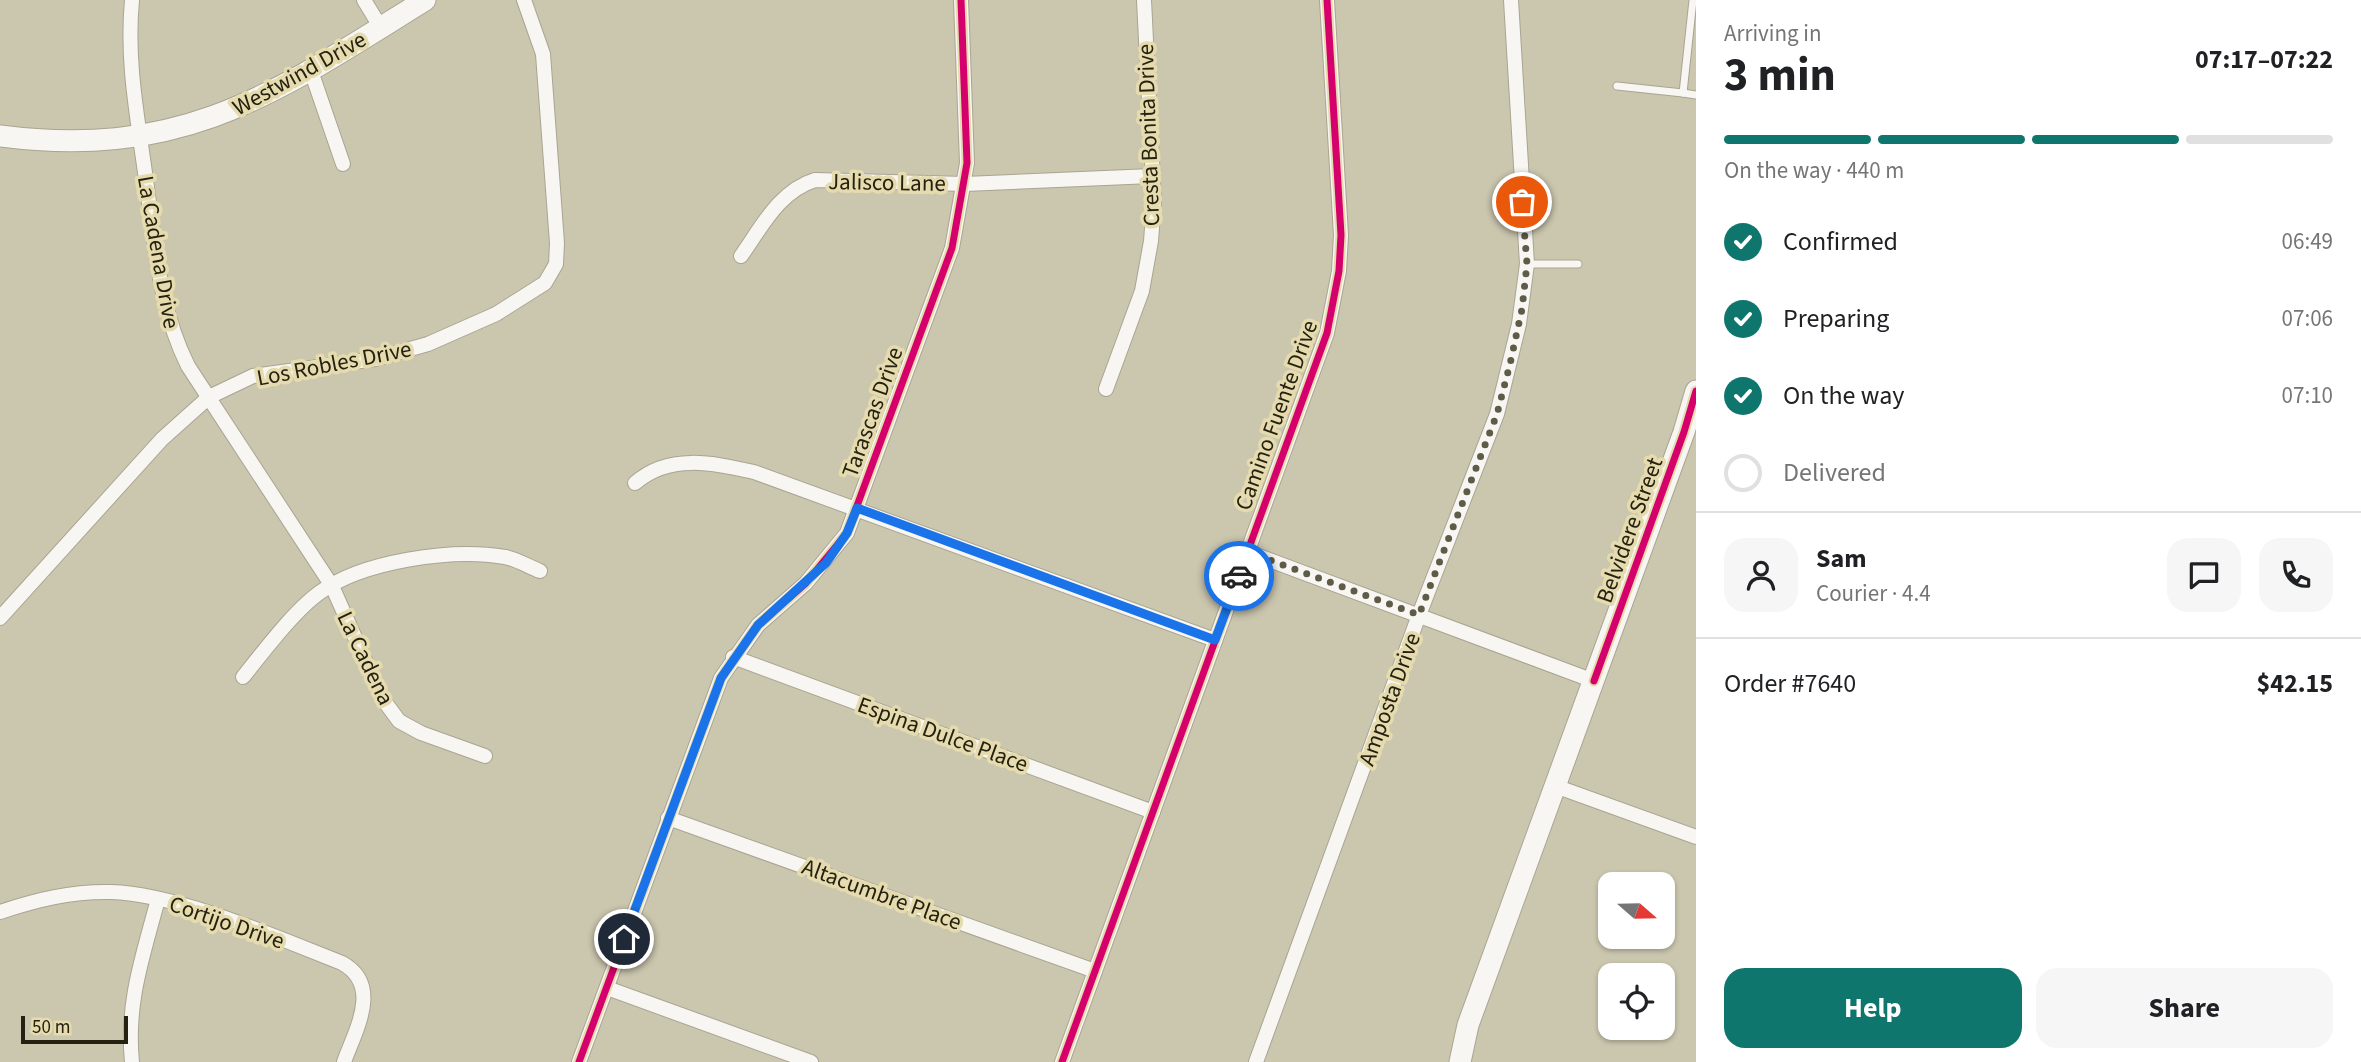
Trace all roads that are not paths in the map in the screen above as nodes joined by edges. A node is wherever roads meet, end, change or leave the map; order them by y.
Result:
1 (132, 0) edge
2 (364, 0) edge
3 (425, 0) edge
4 (524, 0) edge
5 (961, 0) edge
6 (1144, 0) edge
7 (1327, 0) edge
8 (1511, 0) edge
9 (1693, 0) edge
10 (381, 27) junction
11 (311, 71) junction
12 (1617, 86) dead end
13 (1683, 93) junction
14 (1696, 95) edge
15 (0, 136) edge
16 (138, 136) junction
17 (343, 164) dead end
18 (1152, 176) junction
19 (965, 184) junction
20 (741, 257) dead end
21 (1527, 264) junction
22 (1578, 264) dead end
23 (1106, 389) dead end
24 (1696, 391) edge
25 (209, 397) junction
26 (635, 483) dead end
27 (857, 508) junction
28 (1248, 552) junction
29 (540, 571) dead end
30 (332, 586) junction
31 (1419, 615) junction
32 (0, 618) edge
33 (1215, 640) junction
34 (733, 657) junction
35 (243, 677) dead end
36 (1594, 681) junction
37 (485, 756) dead end
38 (1555, 786) junction
39 (1153, 812) junction
40 (668, 818) junction
41 (1696, 837) edge
42 (158, 899) junction
43 (0, 912) edge
44 (1095, 971) junction
45 (607, 988) junction
46 (132, 1062) edge
47 (344, 1062) edge
48 (579, 1062) edge
49 (811, 1062) edge
50 (1062, 1062) edge
51 (1256, 1062) edge
52 (1460, 1062) edge

1 - 16 street, La Cadena Drive
2 - 10 street
3 - 10 street, Westwind Drive
4 - 25 street, Los Robles Drive
5 - 19 street, Tarascas Drive
6 - 18 street, Cresta Bonita Drive
7 - 28 street, Camino Fuente Drive
8 - 21 street, Amposta Drive
9 - 13 lane
10 - 11 street, Westwind Drive
11 - 16 street, Westwind Drive
11 - 17 street
12 - 13 lane
13 - 14 lane
15 - 16 street, Westwind Drive
16 - 25 street, La Cadena Drive
18 - 19 street, Jalisco Lane
18 - 23 street, Cresta Bonita Drive
19 - 20 street, Jalisco Lane
19 - 27 street, Tarascas Drive
21 - 22 lane
21 - 31 street, Amposta Drive
24 - 36 street, Belvidere Street
25 - 30 street, La Cadena Drive
25 - 32 street, Los Robles Drive
26 - 27 street
27 - 33 street
27 - 34 street, Tarascas Drive
28 - 31 street
28 - 33 street, Camino Fuente Drive
29 - 30 street
30 - 35 street
30 - 37 street, La Cadena
31 - 36 street
31 - 51 street, Amposta Drive
33 - 39 street, Camino Fuente Drive
34 - 39 street, Espina Dulce Place
34 - 40 street, Tarascas Drive
36 - 38 street, Belvidere Street
38 - 41 street
38 - 52 street, Belvidere Street
39 - 44 street, Camino Fuente Drive
40 - 44 street, Altacumbre Place
40 - 45 street, Tarascas Drive
42 - 43 street, Cortijo Drive
42 - 46 street
42 - 47 street, Cortijo Drive
44 - 50 street, Camino Fuente Drive
45 - 48 street, Tarascas Drive
45 - 49 street

